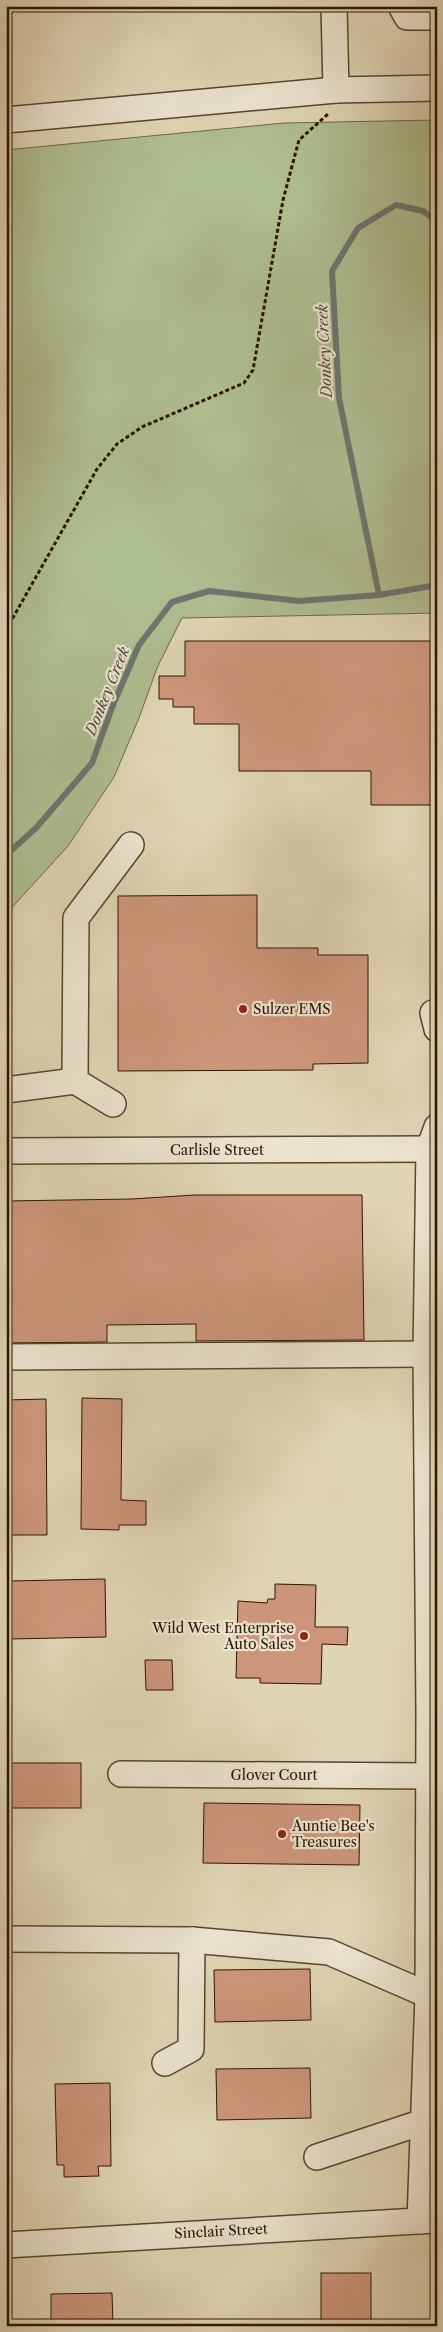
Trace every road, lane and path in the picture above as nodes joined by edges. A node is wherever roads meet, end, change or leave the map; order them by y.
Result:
1 (334, 6) edge
2 (401, 6) edge
3 (431, 16) dead end
4 (437, 88) edge
5 (336, 90) junction
6 (328, 114) dead end
7 (6, 120) edge
8 (6, 630) edge
9 (131, 844) dead end
10 (75, 1081) junction
11 (6, 1090) edge
12 (113, 1104) dead end
13 (433, 1138) edge
14 (6, 1151) edge
15 (426, 1354) junction
16 (6, 1357) edge
17 (121, 1774) dead end
18 (428, 1776) junction
19 (6, 1939) edge
20 (192, 1940) junction
21 (428, 1995) junction
22 (165, 2063) dead end
23 (423, 2122) junction
24 (318, 2157) dead end
25 (428, 2221) edge
26 (6, 2245) edge

1 - 5 street
2 - 3 street
4 - 5 street
5 - 7 street
6 - 8 path
9 - 10 street
10 - 11 street
10 - 12 street
13 - 14 street, Carlisle Street
13 - 15 street
15 - 16 street
15 - 18 street
17 - 18 street, Glover Court
18 - 21 street
19 - 20 street
20 - 21 street
20 - 22 street
21 - 23 street
23 - 24 street
23 - 25 street
25 - 26 street, Sinclair Street

